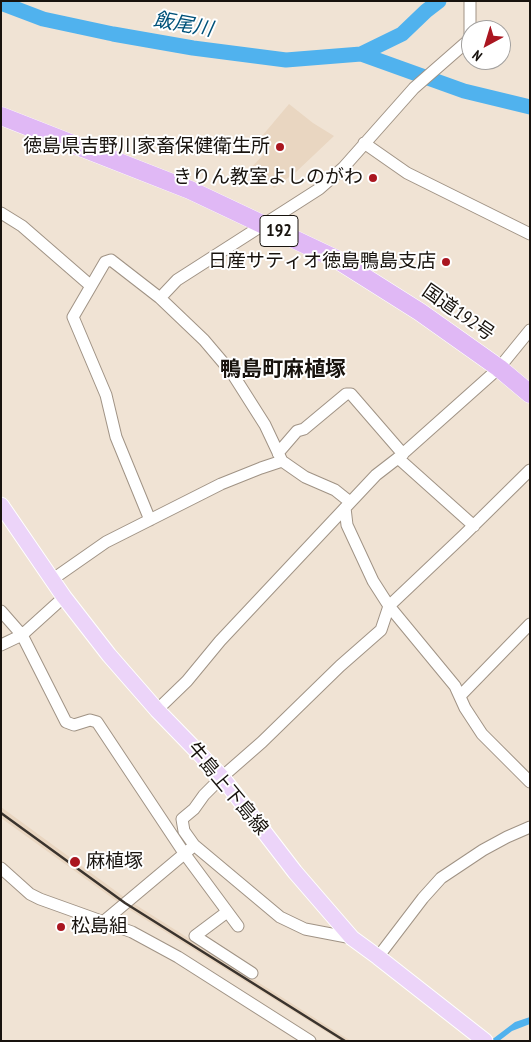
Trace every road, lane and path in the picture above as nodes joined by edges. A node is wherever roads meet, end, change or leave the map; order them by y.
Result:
1 (470, 1) edge
2 (1, 116) edge
3 (364, 143) junction
4 (1, 213) edge
5 (265, 224) junction
6 (530, 234) edge
7 (91, 286) junction
8 (160, 298) junction
9 (530, 330) edge
10 (499, 368) junction
11 (530, 394) edge
12 (400, 456) junction
13 (280, 457) junction
14 (530, 470) edge
15 (1, 505) edge
16 (348, 505) junction
17 (150, 520) junction
18 (474, 526) junction
19 (53, 579) junction
20 (64, 598) junction
21 (389, 606) junction
22 (1, 611) edge
23 (530, 624) edge
24 (22, 635) junction
25 (1, 645) edge
26 (460, 696) junction
27 (157, 710) junction
28 (222, 777) junction
29 (530, 782) edge
30 (530, 827) edge
31 (194, 845) junction
32 (184, 853) junction
33 (1, 868) edge
34 (228, 912) junction
35 (103, 922) junction
36 (238, 926) dead end
37 (352, 938) junction
38 (378, 957) junction
39 (252, 973) dead end
40 (310, 1041) edge
41 (485, 1041) edge

1 - 3 street
2 - 5 highway, 国道192号 / 192
3 - 5 street
3 - 6 street
4 - 7 street
5 - 8 street
5 - 10 highway, 国道192号 / 192
7 - 8 street
7 - 17 street
8 - 13 street
9 - 10 street
10 - 11 highway, 国道192号 / 192
10 - 12 street
12 - 13 street
12 - 16 street
12 - 18 street
13 - 16 street
13 - 17 street
14 - 18 street
15 - 19 main road, 牛島上下島線
16 - 21 street
16 - 27 street
17 - 19 street
18 - 21 street
19 - 20 main road, 牛島上下島線
20 - 24 street
20 - 27 main road, 牛島上下島線
21 - 26 street
21 - 28 street
22 - 24 street
23 - 26 street
24 - 25 street
24 - 32 street
26 - 29 street
27 - 28 main road, 牛島上下島線
28 - 31 street
28 - 37 main road, 牛島上下島線
30 - 38 street
31 - 32 street
31 - 37 street
32 - 34 street
32 - 35 street
33 - 35 street
34 - 36 street
34 - 39 street
35 - 40 street
37 - 38 main road, 牛島上下島線
38 - 41 main road, 牛島上下島線

